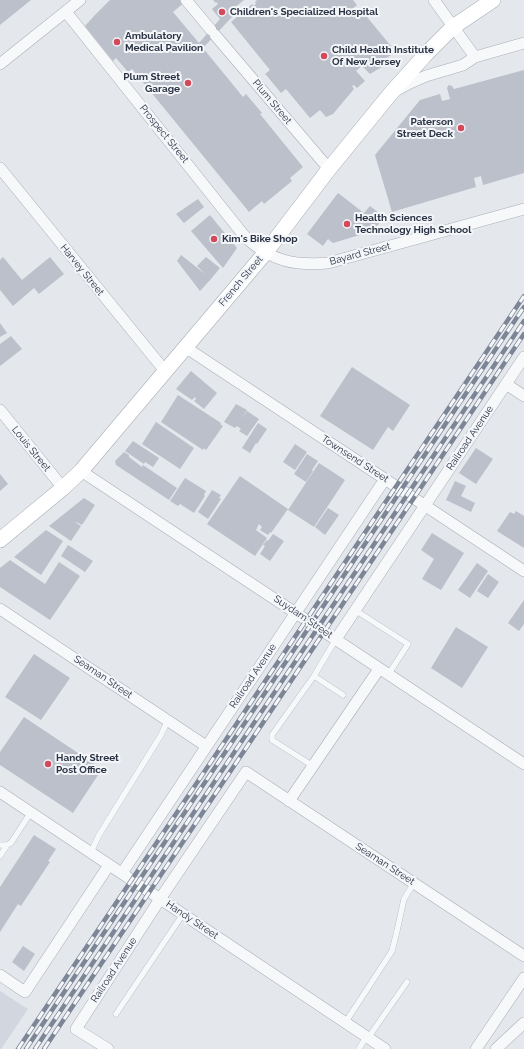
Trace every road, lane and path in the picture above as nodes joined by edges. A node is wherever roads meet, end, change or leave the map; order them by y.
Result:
1 (80, 0) edge
2 (186, 0) edge
3 (434, 0) edge
4 (493, 0) edge
5 (66, 12) junction
6 (453, 27) junction
7 (524, 43) edge
8 (475, 57) junction
9 (0, 64) edge
10 (391, 93) junction
11 (0, 168) edge
12 (329, 169) junction
13 (524, 209) edge
14 (266, 252) junction
15 (185, 347) junction
16 (524, 357) edge
17 (165, 371) junction
18 (506, 384) junction
19 (524, 396) edge
20 (0, 410) edge
21 (81, 471) junction
22 (385, 479) junction
23 (63, 488) junction
24 (425, 505) junction
25 (0, 540) edge
26 (524, 571) edge
27 (0, 609) edge
28 (355, 610) junction
29 (296, 612) junction
30 (336, 639) junction
31 (383, 672) junction
32 (314, 676) junction
33 (343, 695) dead end
34 (168, 720) junction
35 (206, 746) junction
36 (524, 764) edge
37 (313, 766) junction
38 (246, 772) joint
39 (0, 792) edge
40 (290, 801) junction
41 (31, 812) junction
42 (0, 845) edge
43 (7, 845) junction
44 (91, 852) junction
45 (0, 856) edge
46 (109, 865) junction
47 (122, 873) junction
48 (414, 883) junction
49 (160, 899) junction
50 (183, 914) junction
51 (524, 956) edge
52 (0, 975) edge
53 (524, 978) edge
54 (407, 982) dead end
55 (116, 1014) dead end
56 (345, 1023) junction
57 (524, 1023) edge
58 (367, 1038) junction
59 (108, 1049) edge
60 (359, 1049) edge
61 (385, 1049) edge
62 (476, 1049) edge
63 (496, 1049) edge

1 - 5 street
2 - 12 street, Plum Street
3 - 6 street
4 - 6 main road, French Street
5 - 9 street
5 - 14 street, Prospect Street
6 - 8 street
6 - 10 main road, French Street
7 - 8 street
8 - 10 street
10 - 12 main road, French Street
11 - 17 street, Harvey Street
12 - 14 main road, French Street
13 - 14 street, Bayard Street
14 - 15 main road, French Street
15 - 17 main road, French Street
15 - 22 street, Townsend Street
16 - 18 street, Railroad Avenue
17 - 21 main road, French Street
18 - 19 street
18 - 24 street, Railroad Avenue
20 - 23 street, Louis Street
21 - 23 main road, French Street
21 - 29 street, Suydam Street
22 - 24 street, Townsend Street
22 - 29 street, Railroad Avenue
23 - 25 main road, French Street
24 - 26 street, Townsend Street
24 - 28 street, Railroad Avenue
27 - 34 street, Seaman Street
28 - 30 street, Railroad Avenue
28 - 31 lane
29 - 30 street, Suydam Street
29 - 35 street, Railroad Avenue
30 - 31 street, Suydam Street
30 - 32 lane
31 - 36 street, Suydam Street
31 - 37 street
32 - 33 lane
32 - 37 lane
34 - 35 street, Seaman Street
34 - 44 lane
35 - 47 street, Railroad Avenue
37 - 40 street
38 - 40 street, Seaman Street
38 - 49 street, Railroad Avenue
39 - 41 street, Handy Street
40 - 48 street, Seaman Street
41 - 43 lane
41 - 44 street, Handy Street
42 - 43 lane
43 - 45 lane
44 - 46 street, Handy Street
46 - 47 street, Handy Street
46 - 52 street
47 - 49 street, Handy Street
48 - 51 street, Seaman Street
48 - 56 lane
49 - 50 street, Handy Street
49 - 59 street, Railroad Avenue
50 - 55 lane
50 - 56 street, Handy Street
53 - 62 street
54 - 58 lane
56 - 58 street, Handy Street
57 - 63 street
58 - 60 lane
58 - 61 street, Handy Street

